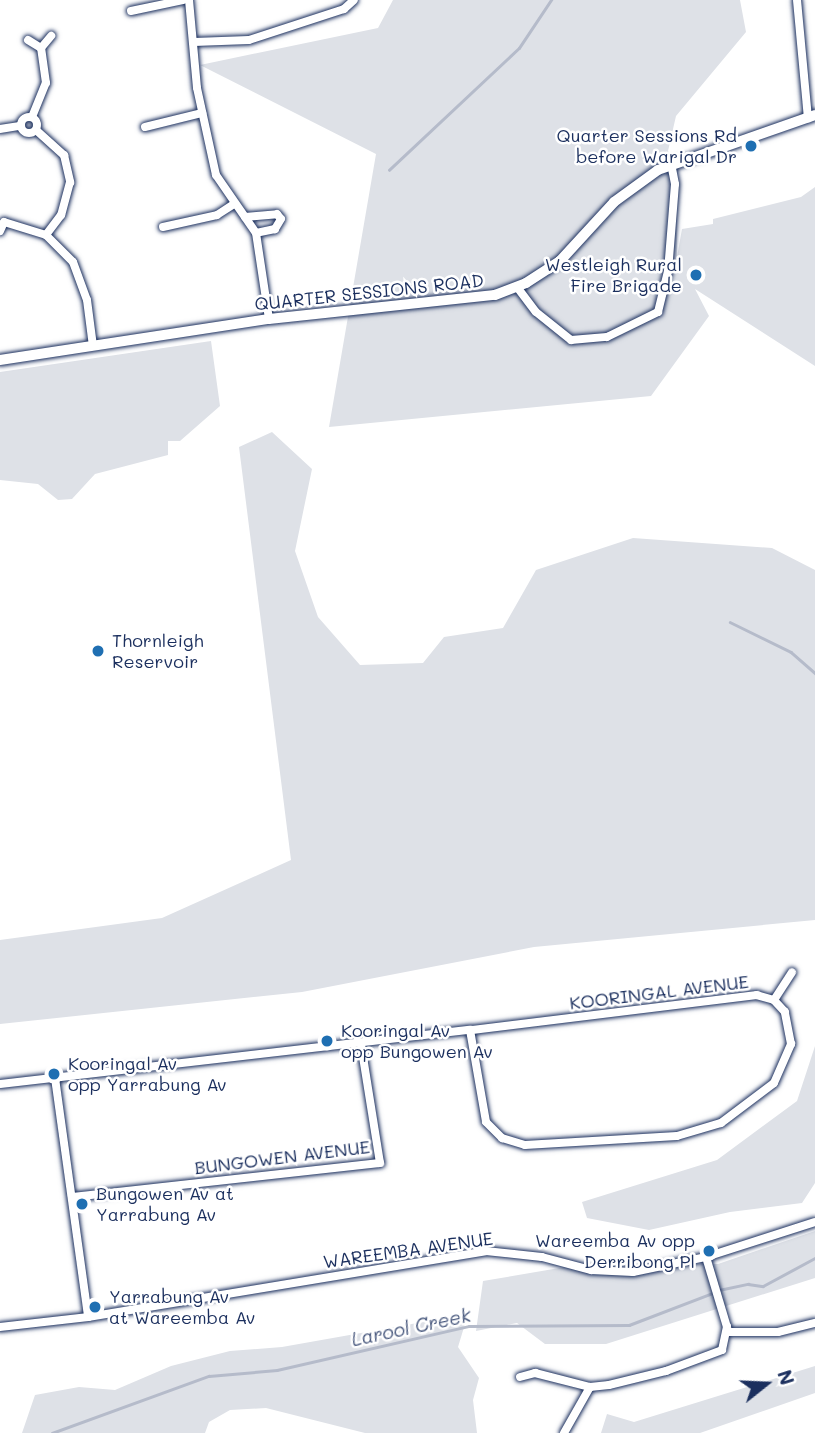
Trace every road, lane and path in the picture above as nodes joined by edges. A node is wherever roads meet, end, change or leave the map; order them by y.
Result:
1 (183, 0) edge
2 (189, 0) edge
3 (354, 0) edge
4 (797, 0) edge
5 (131, 11) dead end
6 (51, 36) dead end
7 (29, 40) dead end
8 (194, 42) junction
9 (41, 48) junction
10 (202, 113) junction
11 (811, 116) edge
12 (32, 117) junction
13 (20, 126) junction
14 (145, 127) dead end
15 (0, 129) edge
16 (36, 130) junction
17 (671, 164) junction
18 (234, 204) junction
19 (245, 217) junction
20 (163, 227) dead end
21 (0, 232) edge
22 (256, 233) junction
23 (46, 235) junction
24 (654, 279) dead end
25 (665, 279) junction
26 (517, 287) junction
27 (269, 319) junction
28 (93, 346) junction
29 (0, 360) edge
30 (792, 972) dead end
31 (774, 1000) junction
32 (470, 1030) junction
33 (361, 1044) junction
34 (55, 1078) junction
35 (0, 1084) edge
36 (72, 1197) junction
37 (815, 1222) edge
38 (706, 1257) junction
39 (88, 1318) junction
40 (815, 1323) edge
41 (0, 1327) edge
42 (727, 1332) junction
43 (520, 1377) dead end
44 (590, 1387) junction
45 (564, 1433) edge

1 - 5 street
2 - 8 street
3 - 8 street
4 - 11 street
6 - 9 street
7 - 9 street
8 - 10 street
9 - 12 street
10 - 14 street
10 - 18 street
11 - 17 main road, QUARTER SESSIONS ROAD
12 - 13 street
12 - 16 street
13 - 15 street
13 - 16 street
16 - 23 street
17 - 25 street
17 - 26 main road, QUARTER SESSIONS ROAD
18 - 19 street
18 - 20 street
19 - 22 street
19 - 22 street
21 - 23 street
22 - 27 street
23 - 28 street
24 - 25 street
25 - 26 street
26 - 27 main road, QUARTER SESSIONS ROAD
27 - 28 main road, QUARTER SESSIONS ROAD
28 - 29 main road, QUARTER SESSIONS ROAD
30 - 31 street
31 - 32 street, KOORINGAL AVENUE
31 - 32 street, KOORINGAL AVENUE
32 - 33 street, KOORINGAL AVENUE
33 - 34 street, KOORINGAL AVENUE
33 - 36 street, BUNGOWEN AVENUE
34 - 35 street, KOORINGAL AVENUE
34 - 36 street
36 - 39 street
37 - 38 street, WAREEMBA AVENUE
38 - 39 street, WAREEMBA AVENUE
38 - 42 street
39 - 41 street, WAREEMBA AVENUE
40 - 42 street
42 - 44 street
43 - 44 street
44 - 45 street

